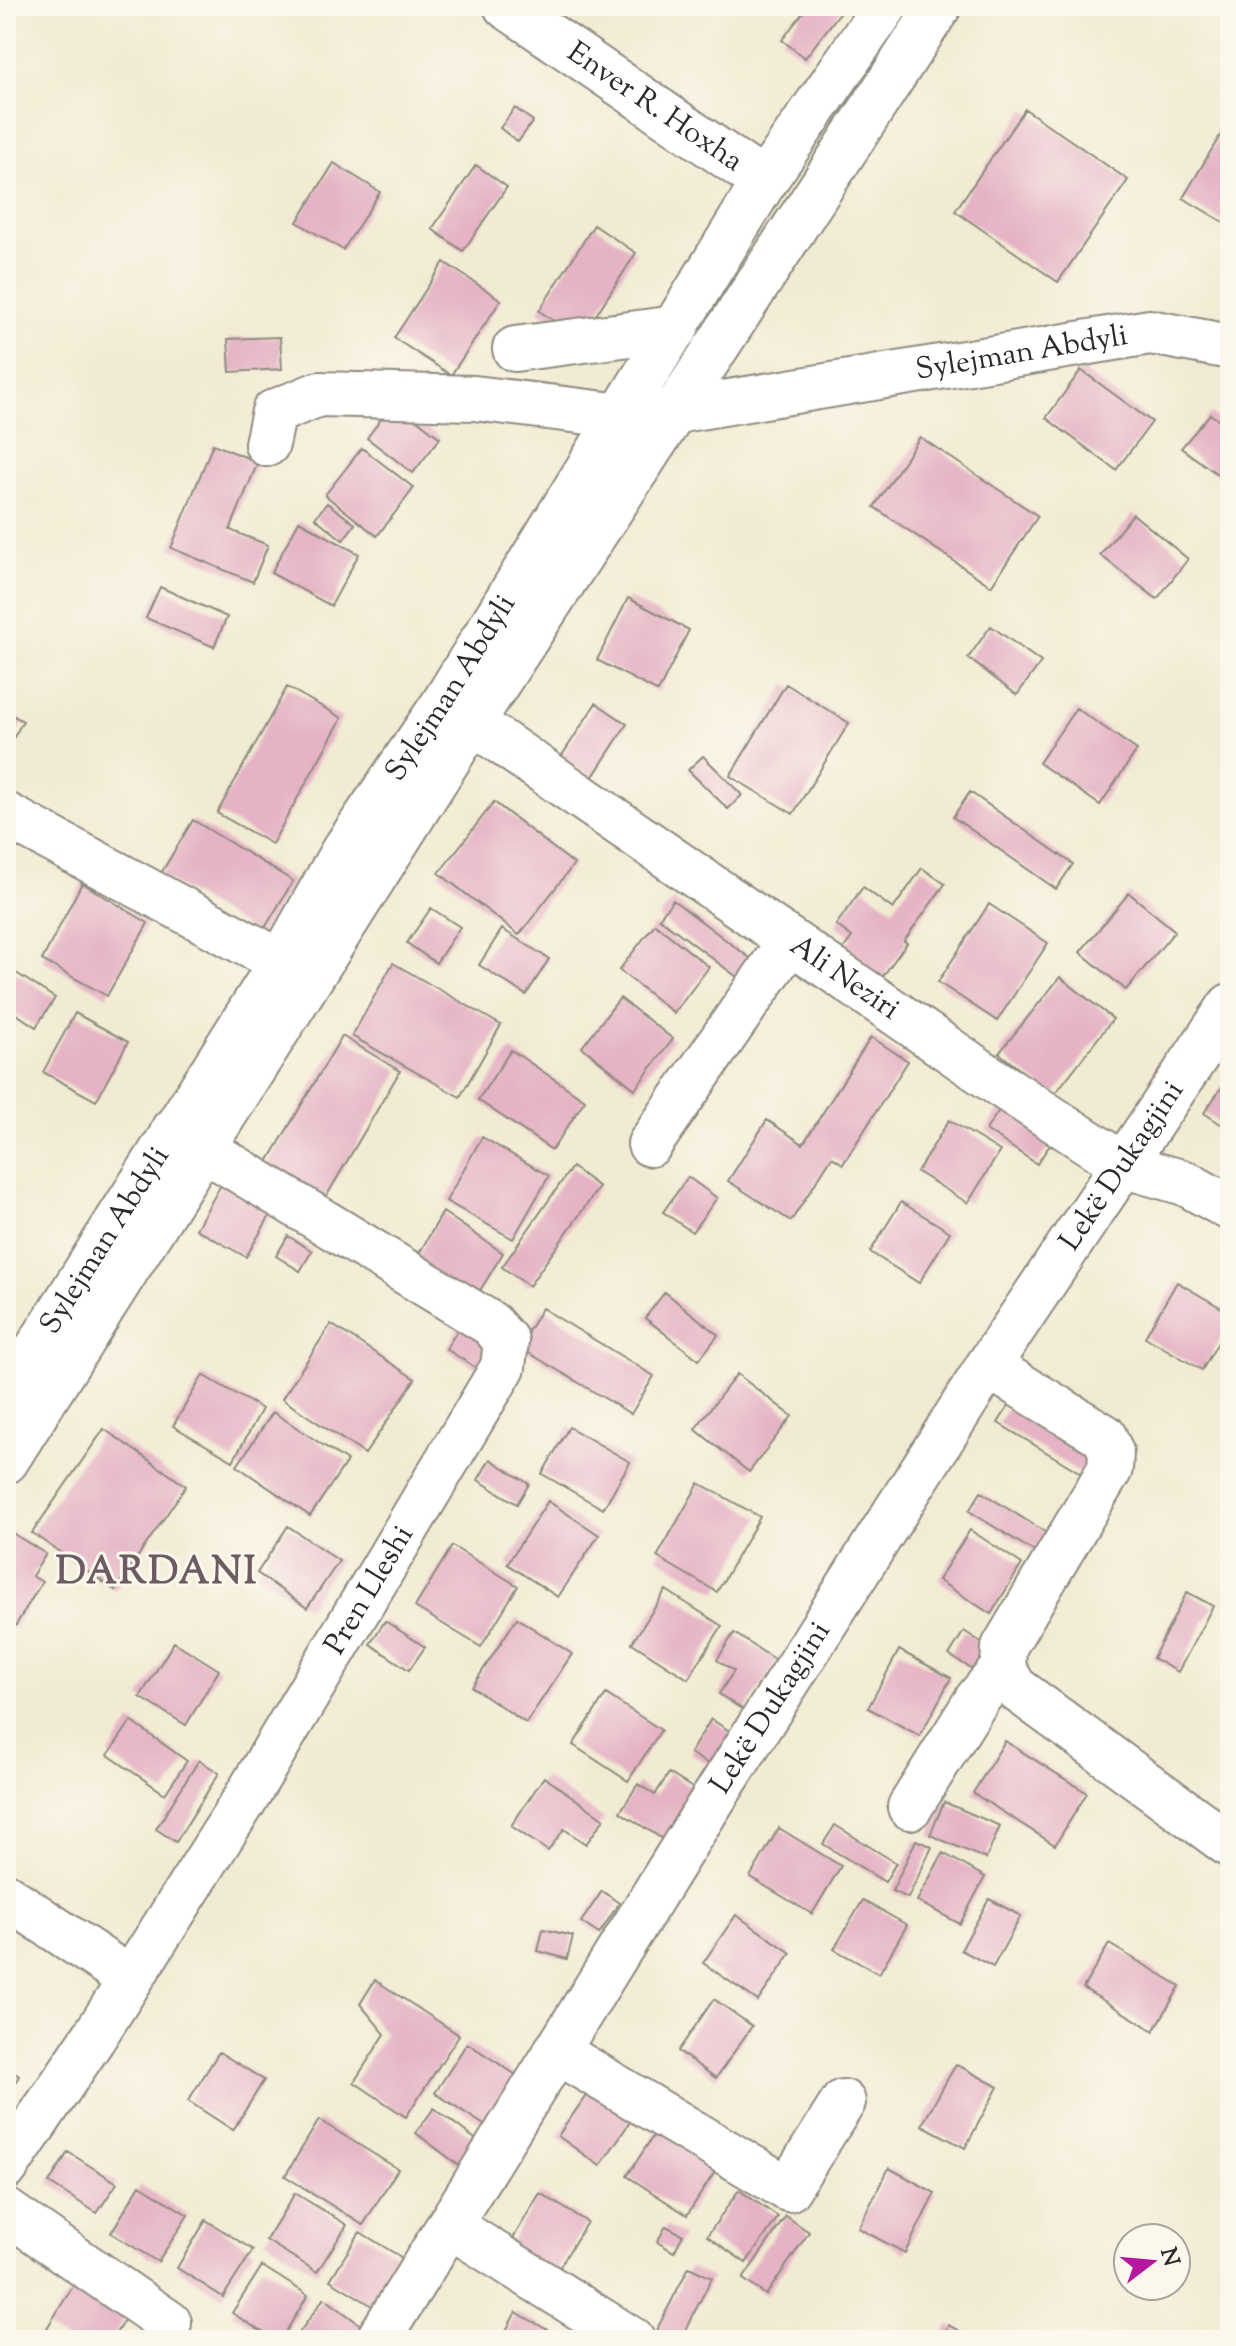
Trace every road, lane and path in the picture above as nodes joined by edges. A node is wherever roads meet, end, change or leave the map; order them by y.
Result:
1 (506, 6) edge
2 (885, 6) edge
3 (939, 6) edge
4 (764, 182) junction
5 (676, 328) junction
6 (1230, 347) edge
7 (515, 349) dead end
8 (675, 411) junction
9 (622, 416) junction
10 (267, 444) dead end
11 (472, 722) junction
12 (6, 815) edge
13 (790, 941) junction
14 (281, 962) junction
15 (1230, 1006) edge
16 (188, 1139) junction
17 (650, 1144) dead end
18 (1125, 1166) junction
19 (1230, 1208) edge
20 (988, 1366) junction
21 (6, 1398) edge
22 (6, 1461) edge
23 (1003, 1668) junction
24 (910, 1807) dead end
25 (1230, 1845) edge
26 (6, 1896) edge
27 (130, 1979) junction
28 (556, 2051) junction
29 (843, 2102) dead end
30 (6, 2167) edge
31 (6, 2211) edge
32 (449, 2225) junction
33 (169, 2323) dead end
34 (378, 2340) edge
35 (632, 2340) edge

1 - 4 street, Enver R. Hoxha
2 - 4 street, Sylejman Abdyli
3 - 8 street
4 - 5 street, Sylejman Abdyli
5 - 7 street
5 - 9 street, Sylejman Abdyli
6 - 8 street, Sylejman Abdyli
8 - 9 street, Sylejman Abdyli
8 - 11 street
9 - 10 street, Sylejman Abdyli
9 - 14 street, Sylejman Abdyli
11 - 13 street, Ali Neziri
11 - 16 street
12 - 14 street
13 - 17 street
13 - 18 street, Ali Neziri
14 - 16 street, Sylejman Abdyli
15 - 18 street, Lekë Dukagjini
16 - 21 street, Sylejman Abdyli
16 - 22 street
16 - 27 street, Pren Lleshi
18 - 19 street, Ali Neziri
18 - 20 street, Lekë Dukagjini
20 - 23 street
20 - 28 street, Lekë Dukagjini
23 - 24 street
23 - 25 street
26 - 27 street
27 - 30 street, Pren Lleshi
28 - 29 street
28 - 32 street, Lekë Dukagjini
31 - 33 street
32 - 34 street, Lekë Dukagjini
32 - 35 street

